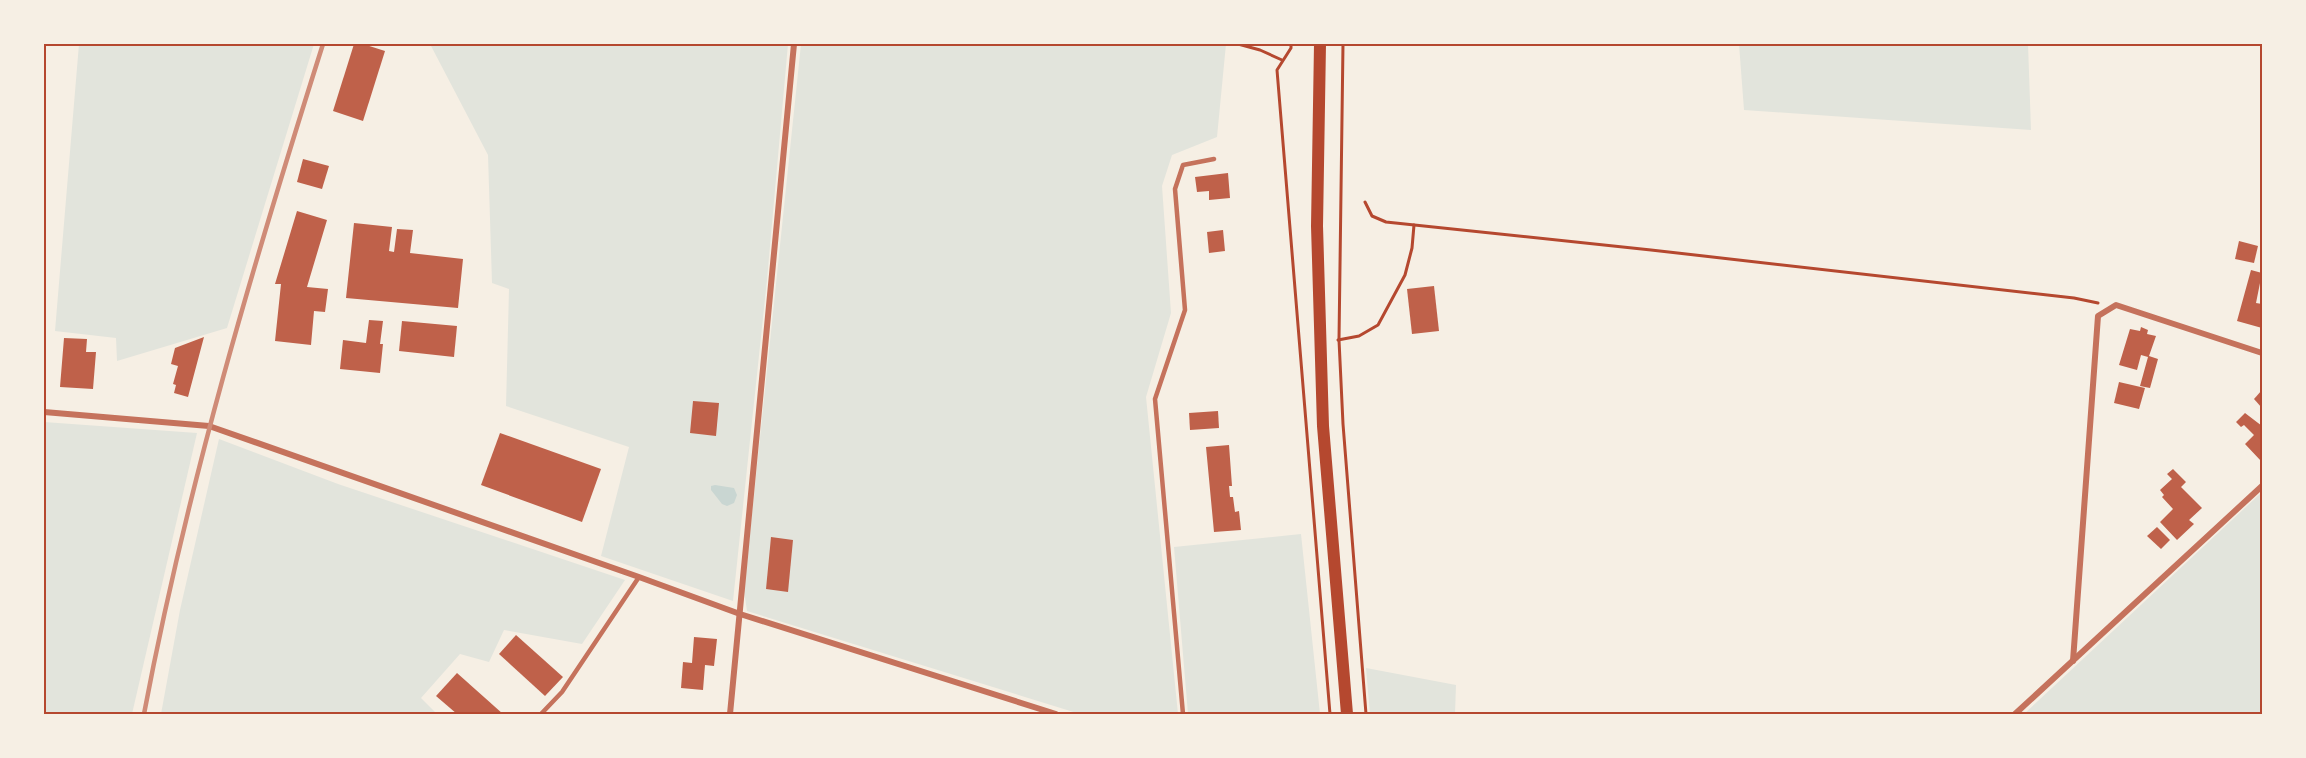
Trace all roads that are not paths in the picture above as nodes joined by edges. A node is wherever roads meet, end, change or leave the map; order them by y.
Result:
1 (794, 44) edge
2 (1320, 44) edge
3 (1215, 159) dead end
4 (2262, 353) edge
5 (44, 412) edge
6 (2262, 486) edge
7 (639, 577) junction
8 (740, 614) junction
9 (2073, 661) junction
10 (541, 714) edge
11 (730, 714) edge
12 (1056, 714) edge
13 (1183, 714) edge
14 (1347, 714) edge
15 (2015, 714) edge

1 - 8 street
2 - 14 main road
3 - 13 lane
4 - 9 street
5 - 7 street
6 - 9 street
7 - 8 street
7 - 10 lane
8 - 11 street
8 - 12 street
9 - 15 street

